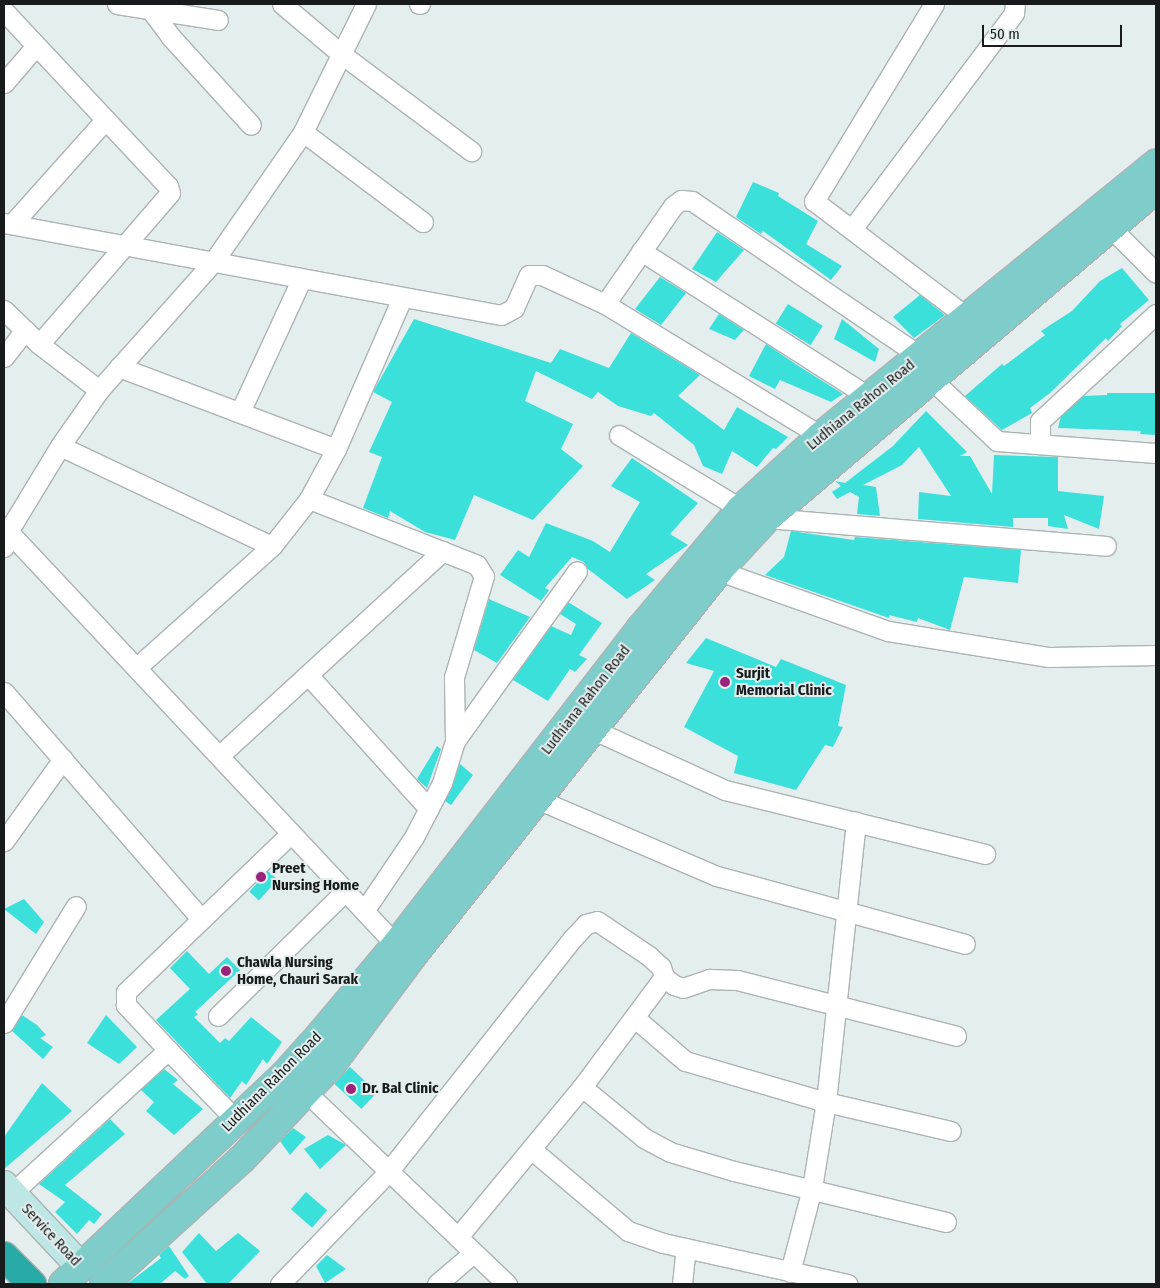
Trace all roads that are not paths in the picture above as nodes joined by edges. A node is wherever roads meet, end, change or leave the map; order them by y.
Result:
1 (117, 4) edge
2 (282, 4) edge
3 (366, 4) edge
4 (934, 4) edge
5 (1015, 4) edge
6 (151, 6) edge
7 (4, 11) edge
8 (218, 20) dead end
9 (35, 47) junction
10 (340, 53) junction
11 (4, 83) edge
12 (105, 120) junction
13 (251, 125) dead end
14 (302, 132) junction
15 (471, 151) dead end
16 (1156, 164) edge
17 (1156, 189) edge
18 (1103, 220) junction
19 (423, 222) dead end
20 (8, 223) edge
21 (852, 229) junction
22 (125, 246) junction
23 (641, 251) junction
24 (213, 262) junction
25 (1156, 273) edge
26 (301, 280) junction
27 (402, 298) junction
28 (605, 304) junction
29 (4, 310) edge
30 (1156, 314) edge
31 (967, 316) junction
32 (25, 330) junction
33 (39, 344) junction
34 (4, 357) edge
35 (119, 367) junction
36 (925, 367) junction
37 (99, 390) junction
38 (869, 397) junction
39 (240, 412) junction
40 (619, 435) dead end
41 (821, 436) junction
42 (1040, 444) junction
43 (60, 446) junction
44 (336, 449) junction
45 (1156, 453) edge
46 (309, 499) junction
47 (741, 509) junction
48 (767, 518) junction
49 (6, 535) edge
50 (272, 546) junction
51 (1106, 546) dead end
52 (443, 551) junction
53 (706, 566) junction
54 (577, 571) dead end
55 (1156, 655) edge
56 (137, 667) junction
57 (309, 676) junction
58 (4, 692) edge
59 (582, 724) junction
60 (455, 741) junction
61 (220, 755) junction
62 (63, 759) junction
63 (537, 799) junction
64 (429, 810) junction
65 (856, 822) junction
66 (290, 834) junction
67 (4, 841) edge
68 (985, 854) dead end
69 (346, 891) junction
70 (76, 906) dead end
71 (364, 911) junction
72 (844, 911) junction
73 (200, 919) junction
74 (965, 944) dead end
75 (396, 946) junction
76 (664, 977) junction
77 (835, 1004) junction
78 (218, 1016) dead end
79 (635, 1018) junction
80 (4, 1023) edge
81 (956, 1036) dead end
82 (168, 1050) junction
83 (582, 1087) junction
84 (306, 1092) junction
85 (826, 1102) junction
86 (236, 1120) junction
87 (951, 1131) dead end
88 (531, 1148) junction
89 (388, 1172) junction
90 (812, 1188) junction
91 (8, 1189) edge
92 (946, 1222) dead end
93 (458, 1237) junction
94 (686, 1248) junction
95 (473, 1253) junction
96 (4, 1256) edge
97 (779, 1275) edge
98 (81, 1278) edge
99 (32, 1284) edge
100 (104, 1284) edge
101 (280, 1284) edge
102 (437, 1284) edge
103 (507, 1284) edge
104 (682, 1284) edge
105 (848, 1284) edge

1 - 6 street
2 - 10 street
3 - 10 street
4 - 21 street
5 - 21 street
6 - 8 street
6 - 13 street
7 - 9 street
9 - 11 street
9 - 12 street
10 - 14 street
10 - 15 street
12 - 20 street
12 - 22 street
14 - 19 street
14 - 24 street
16 - 18 main road, Ludhiana Rahon Road
17 - 18 main road, Ludhiana Rahon Road
18 - 25 street
18 - 31 main road, Ludhiana Rahon Road
18 - 36 main road, Ludhiana Rahon Road
20 - 22 street
21 - 31 street
22 - 24 street
22 - 33 street
23 - 28 street
23 - 36 street
23 - 38 street
24 - 26 street
24 - 35 street
26 - 27 street
26 - 39 street
27 - 28 street
27 - 44 street
28 - 41 street
29 - 32 street
30 - 42 street
31 - 36 main road, Ludhiana Rahon Road
32 - 33 street
32 - 34 street
33 - 37 street
35 - 37 street
35 - 39 street
36 - 38 main road, Ludhiana Rahon Road
36 - 42 street
36 - 48 main road, Ludhiana Rahon Road
37 - 43 street
38 - 41 main road, Ludhiana Rahon Road
39 - 44 street
40 - 47 street
41 - 47 main road, Ludhiana Rahon Road
42 - 45 street
43 - 49 street
43 - 50 street
44 - 46 street
46 - 50 street
46 - 52 street
47 - 53 main road, Ludhiana Rahon Road
48 - 51 street
48 - 53 main road, Ludhiana Rahon Road
49 - 56 street
50 - 56 street
52 - 57 street
52 - 60 street
53 - 55 street
53 - 59 main road, Ludhiana Rahon Road
54 - 60 street
56 - 61 street
57 - 61 street
57 - 64 street
58 - 62 street
59 - 63 main road, Ludhiana Rahon Road
59 - 65 street
59 - 75 main road, Ludhiana Rahon Road
60 - 64 street
61 - 66 street
62 - 67 street
62 - 73 street
63 - 72 street
63 - 84 main road, Ludhiana Rahon Road
64 - 71 street
65 - 68 street
65 - 72 street
66 - 69 street
66 - 73 street
69 - 71 street
69 - 78 street
70 - 80 street
71 - 75 street
72 - 74 street
72 - 77 street
73 - 82 street
75 - 86 main road, Ludhiana Rahon Road
76 - 77 street
76 - 79 street
76 - 89 street
77 - 81 street
77 - 85 street
79 - 83 street
79 - 85 street
82 - 86 street
82 - 91 street
83 - 88 street
83 - 90 street
84 - 89 street
84 - 100 main road, Ludhiana Rahon Road
85 - 87 street
85 - 90 street
86 - 98 main road, Ludhiana Rahon Road
88 - 93 street
88 - 94 street
89 - 93 street
89 - 101 street
90 - 92 street
90 - 97 street
91 - 98 street, Service Road
93 - 95 street
94 - 97 street
94 - 104 street
95 - 102 street
95 - 103 street
96 - 99 highway
97 - 105 street

